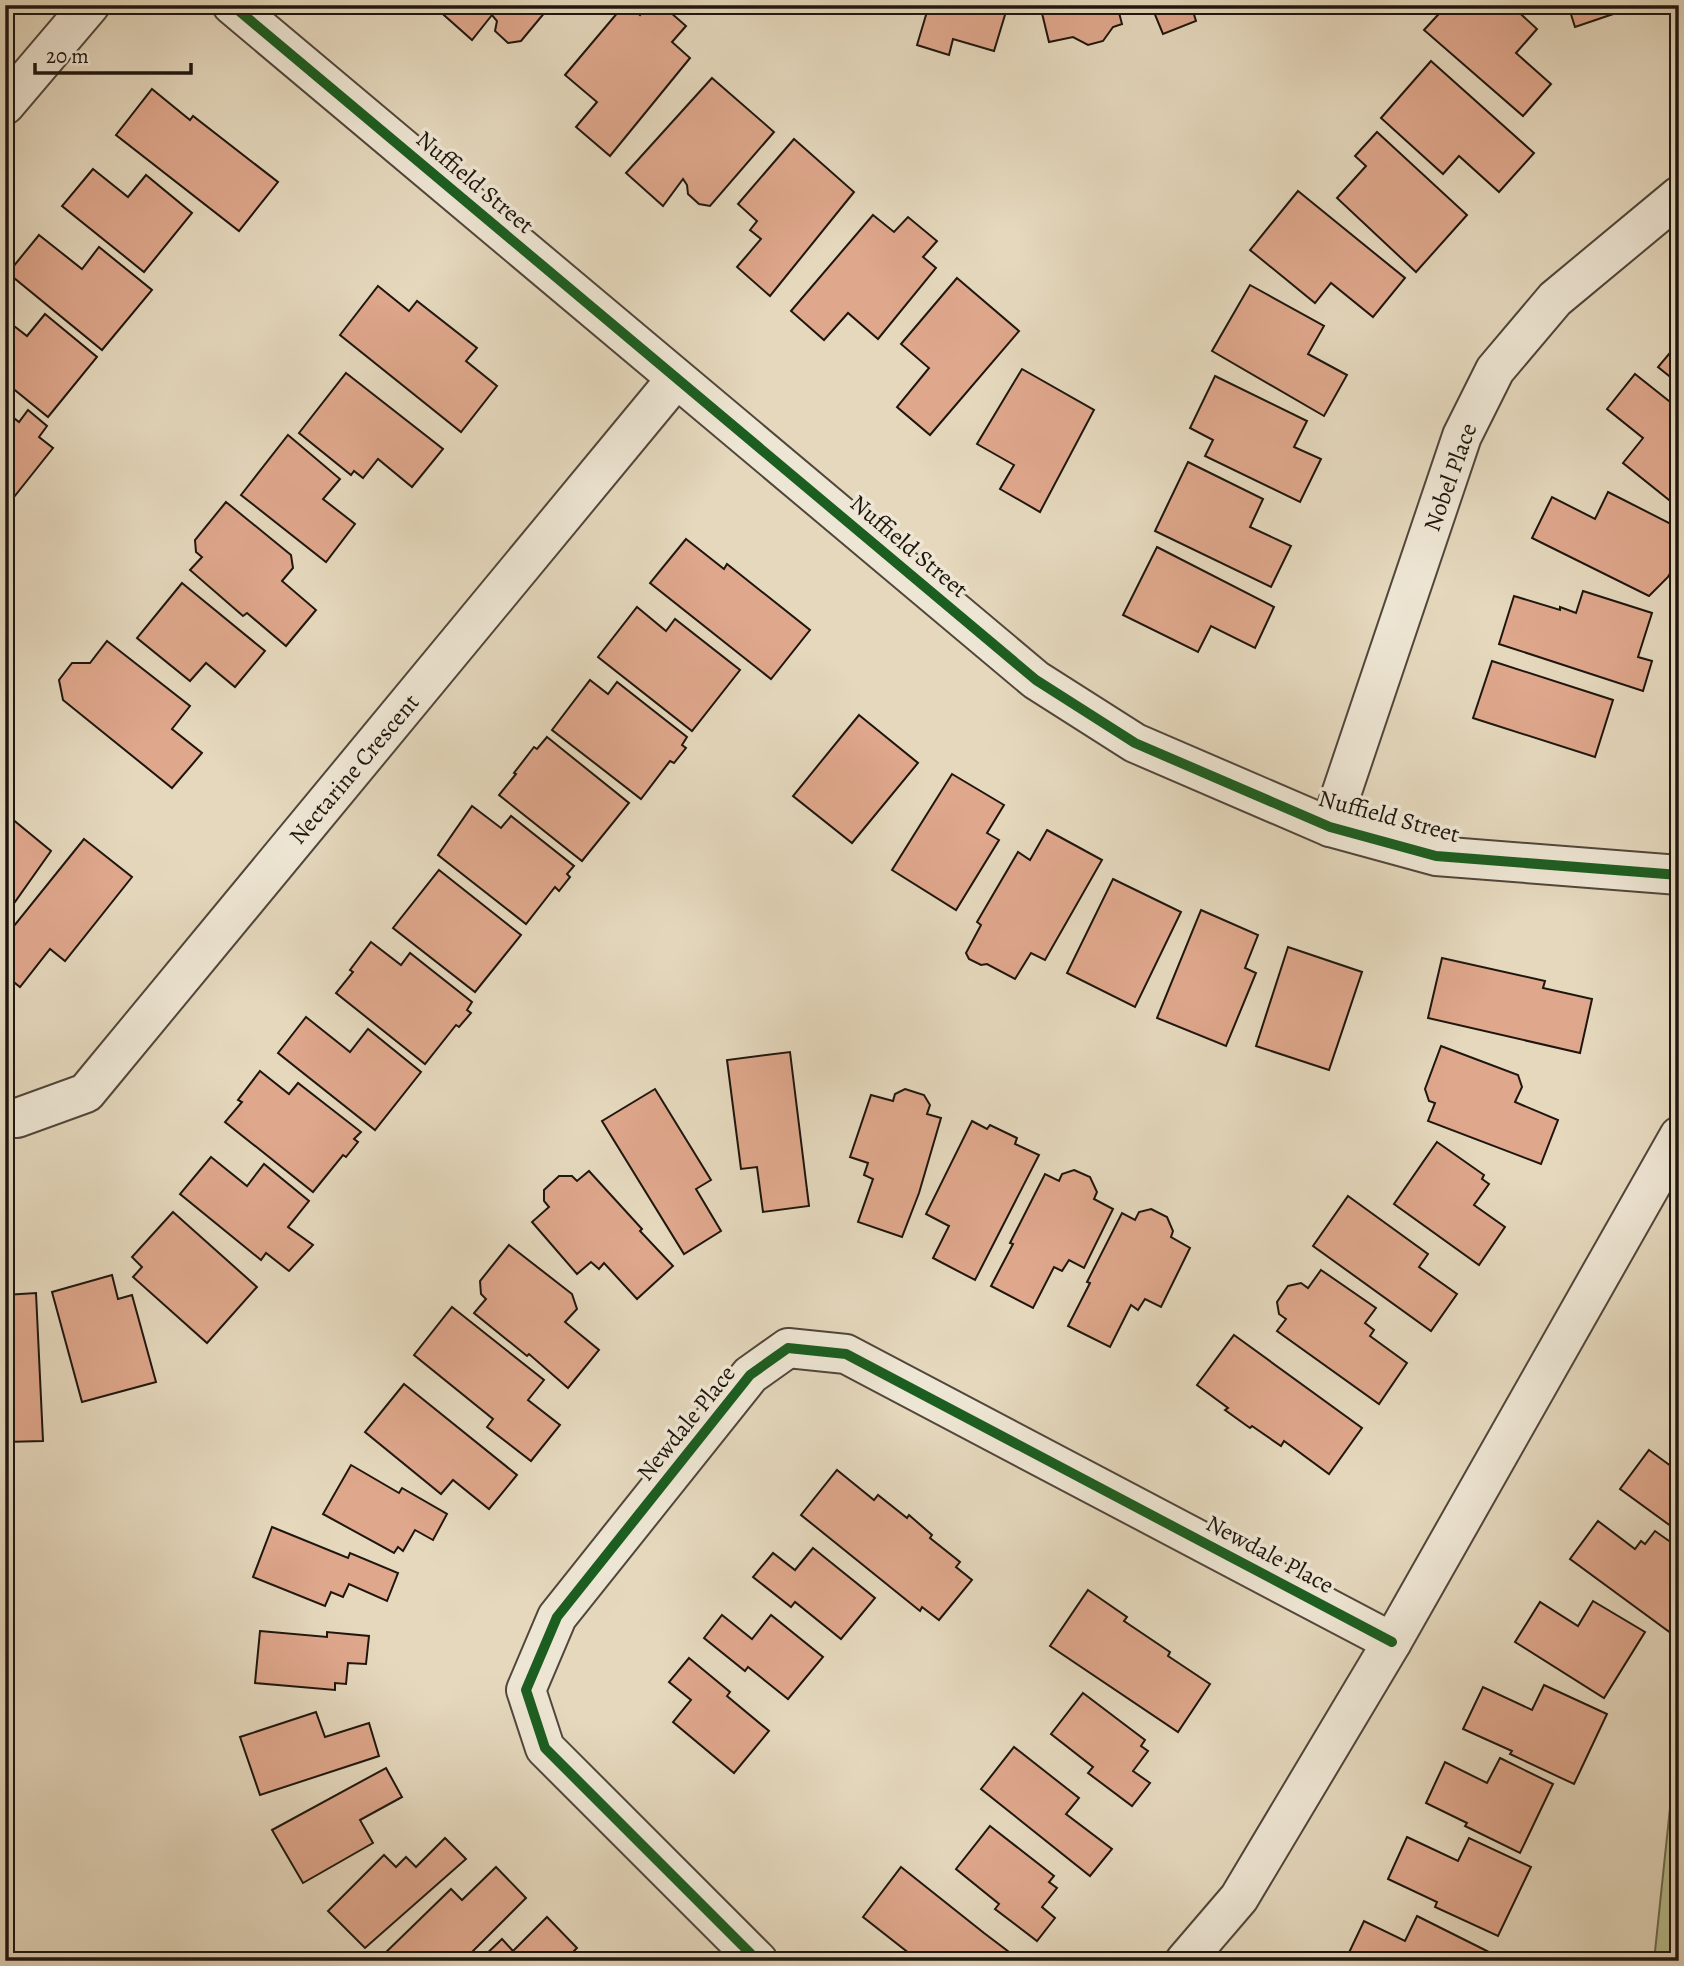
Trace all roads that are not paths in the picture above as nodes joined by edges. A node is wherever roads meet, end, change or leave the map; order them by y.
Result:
1 (90, 5) edge
2 (232, 5) edge
3 (5, 105) edge
4 (1679, 195) edge
5 (676, 379) junction
6 (1330, 827) junction
7 (1679, 875) edge
8 (5, 1116) edge
9 (1679, 1136) edge
10 (1392, 1642) junction
11 (758, 1961) edge
12 (1185, 1961) edge

1 - 3 street
2 - 5 street, Nuffield Street
4 - 6 street, Nobel Place
5 - 6 street, Nuffield Street
5 - 8 street, Nectarine Crescent
6 - 7 street, Nuffield Street
9 - 10 street
10 - 11 street, Newdale Place
10 - 12 street

